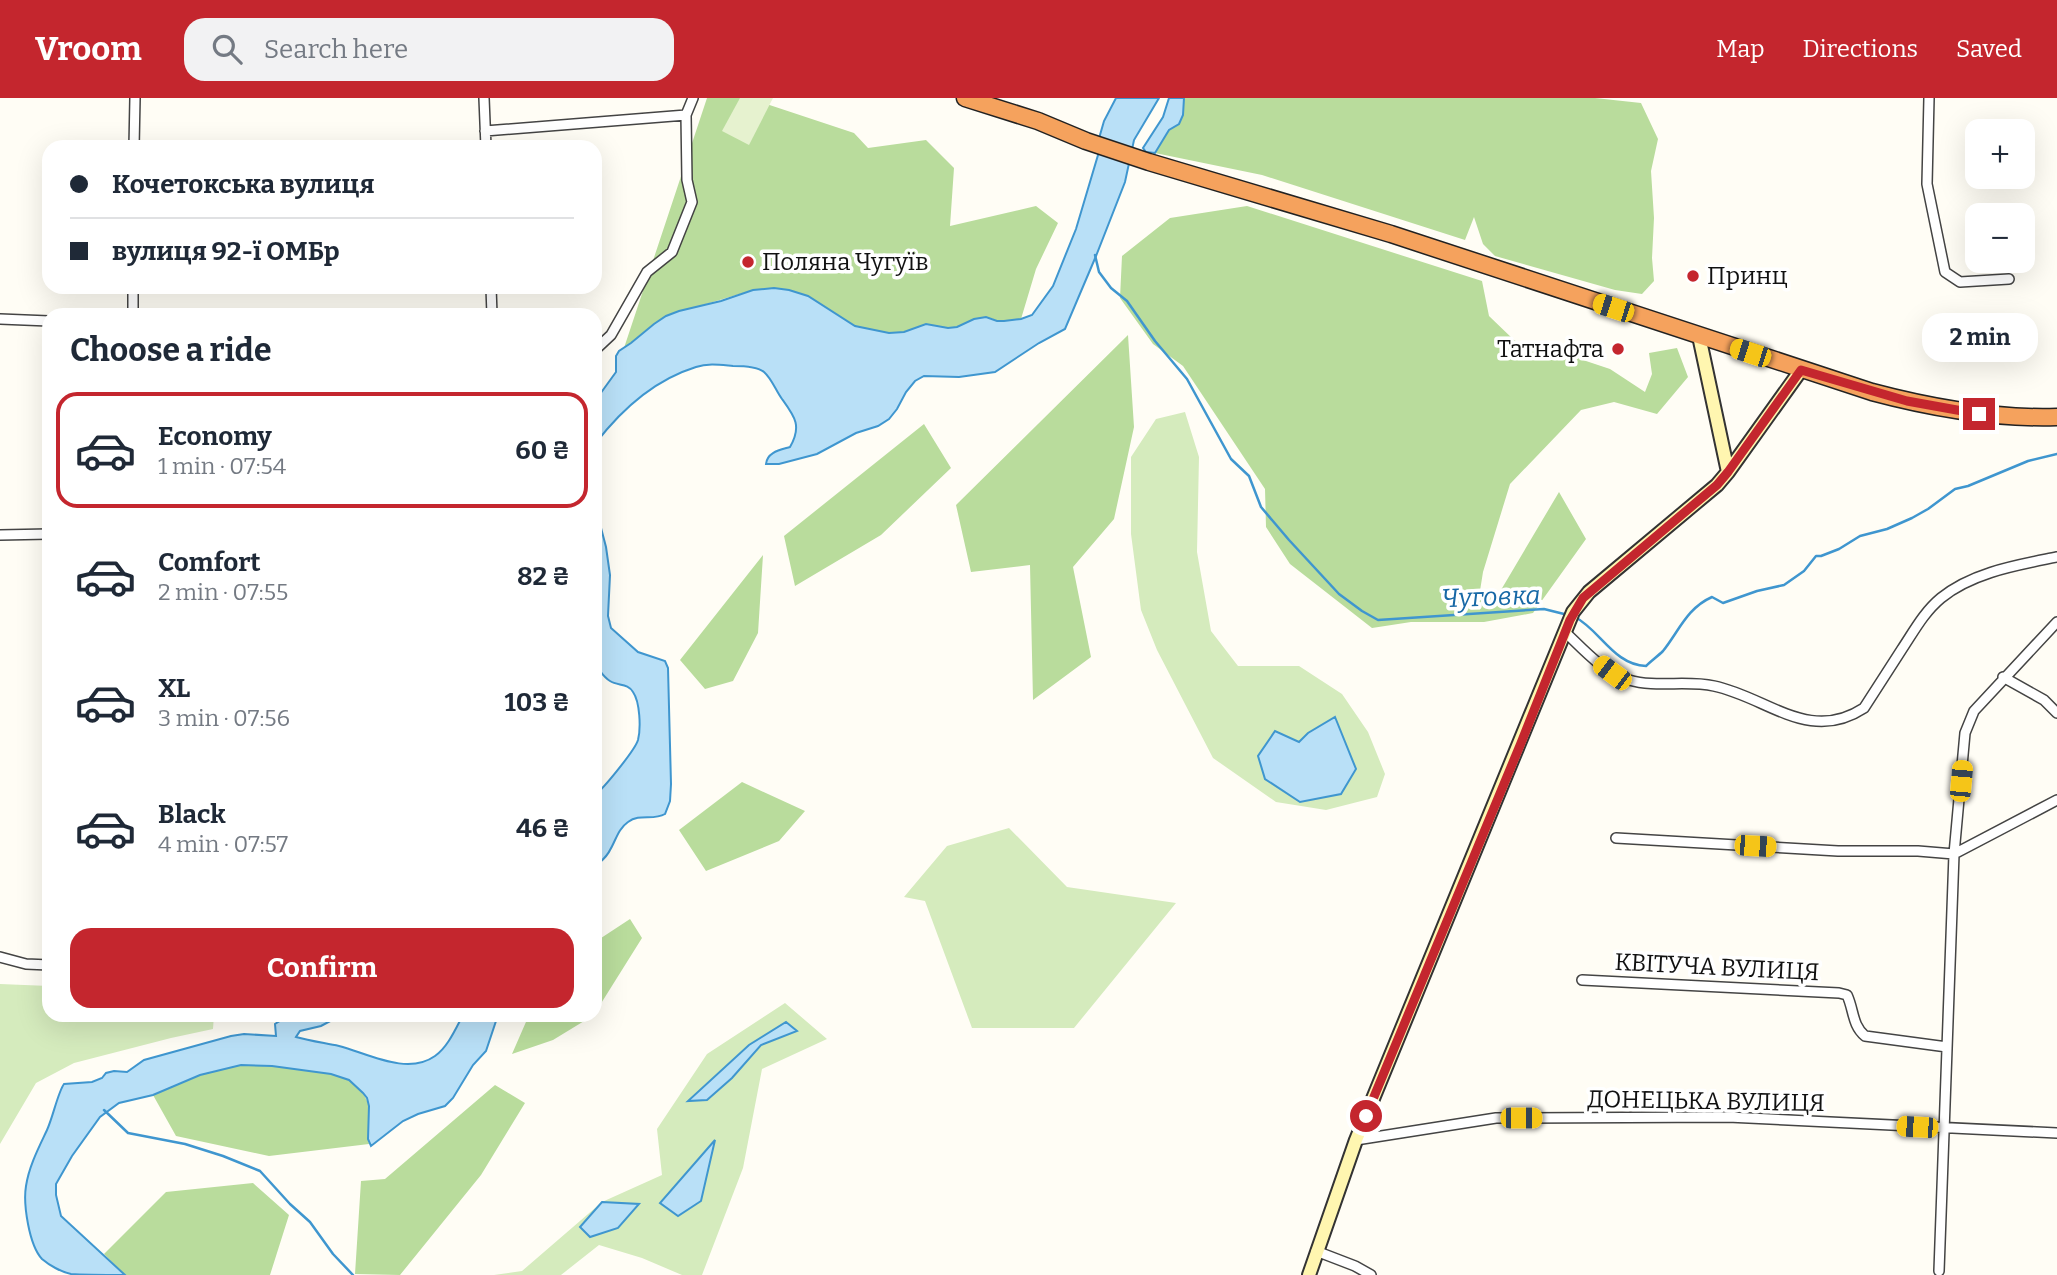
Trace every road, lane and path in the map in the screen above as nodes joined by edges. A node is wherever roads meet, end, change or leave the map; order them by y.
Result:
1 (135, 98) edge
2 (484, 98) edge
3 (693, 98) edge
4 (965, 98) edge
5 (1929, 98) edge
6 (687, 115) junction
7 (485, 131) junction
8 (134, 140) edge
9 (486, 140) edge
10 (2009, 279) dead end
11 (0, 319) edge
12 (42, 321) edge
13 (1699, 336) junction
14 (602, 343) edge
15 (1801, 370) junction
16 (2057, 417) edge
17 (1728, 472) junction
18 (42, 534) edge
19 (0, 535) edge
20 (2057, 556) edge
21 (1569, 622) junction
22 (2057, 622) edge
23 (2003, 677) junction
24 (2057, 713) edge
25 (2057, 800) edge
26 (1616, 838) dead end
27 (1954, 854) junction
28 (0, 957) edge
29 (42, 965) edge
30 (1581, 980) dead end
31 (1947, 1047) junction
32 (1944, 1129) junction
33 (2057, 1133) edge
34 (1356, 1140) junction
35 (1316, 1251) junction
36 (1939, 1270) dead end
37 (1309, 1275) edge
38 (1371, 1275) edge

1 - 8 street
2 - 7 street
3 - 6 street
4 - 13 highway
5 - 10 street
6 - 7 street
6 - 14 street
7 - 9 street
11 - 12 street
13 - 15 highway
13 - 17 main road
15 - 16 highway
15 - 17 main road
17 - 21 main road
18 - 19 street
20 - 21 street
21 - 34 main road
22 - 23 street
23 - 24 street
23 - 27 street
25 - 27 street
26 - 27 street
27 - 31 street
28 - 29 street
30 - 31 street, КВІТУЧА ВУЛИЦЯ
31 - 32 street
32 - 33 street, ДОНЕЦЬКА ВУЛИЦЯ
32 - 34 street, ДОНЕЦЬКА ВУЛИЦЯ
32 - 36 street
34 - 35 main road
35 - 37 main road
35 - 38 street

